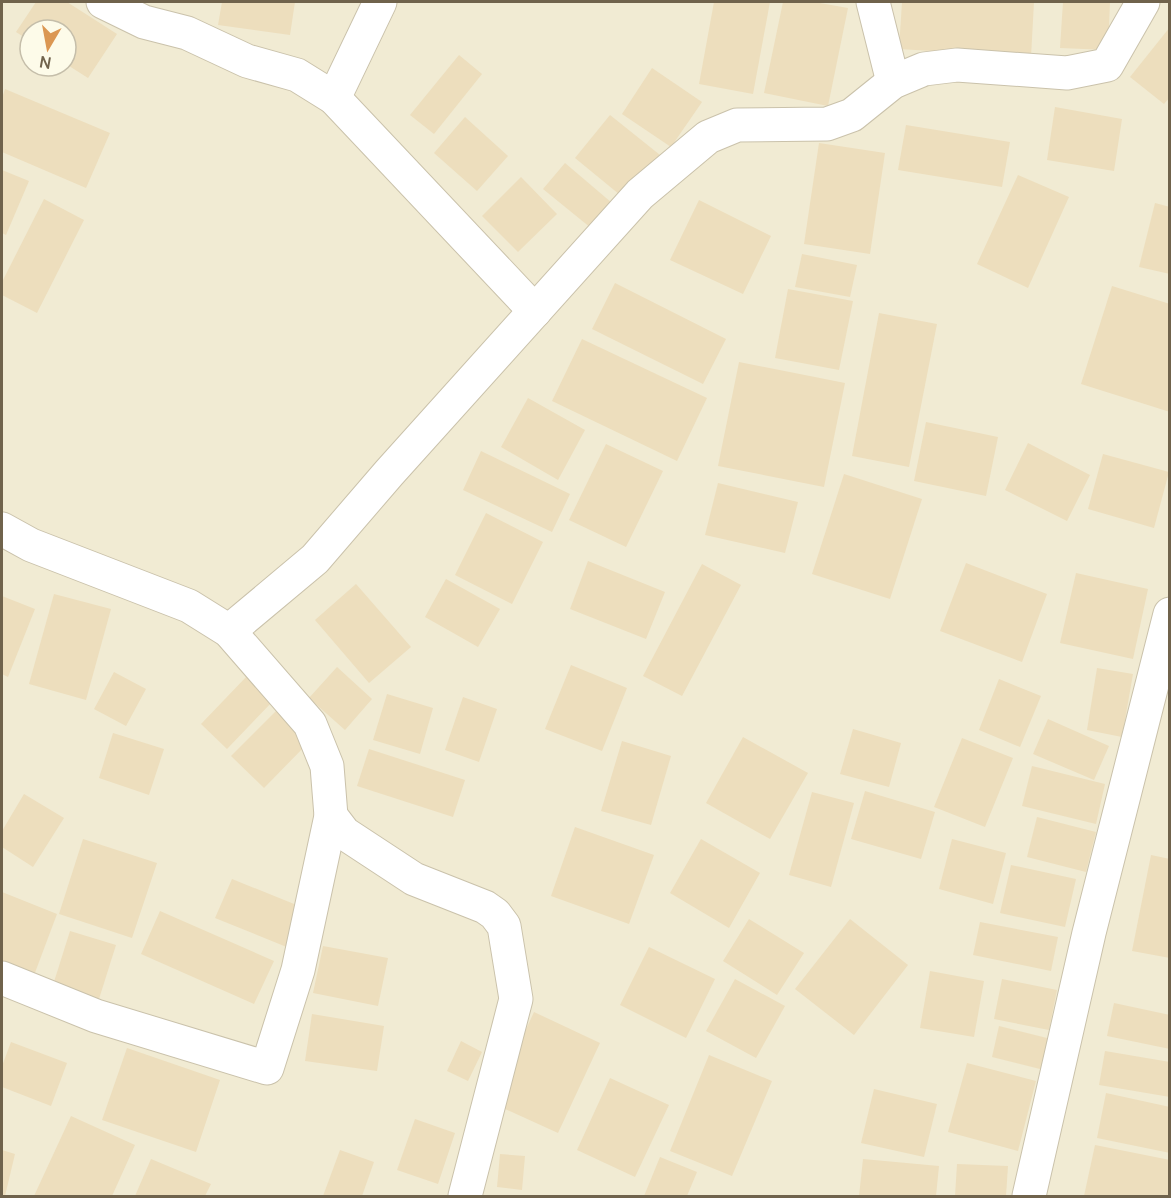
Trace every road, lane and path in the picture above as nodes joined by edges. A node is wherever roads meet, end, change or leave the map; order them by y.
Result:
1 (104, 2) edge
2 (380, 2) edge
3 (873, 2) edge
4 (1143, 2) edge
5 (893, 82) junction
6 (334, 98) junction
7 (535, 311) junction
8 (2, 529) edge
9 (1170, 614) edge
10 (229, 631) junction
11 (331, 816) junction
12 (2, 978) edge
13 (465, 1197) edge
14 (1029, 1197) edge

1 - 6 street
2 - 6 street
3 - 5 street
4 - 5 street
5 - 7 street
6 - 7 street
7 - 10 street
8 - 10 street
9 - 14 street
10 - 11 street
11 - 12 street
11 - 13 street

